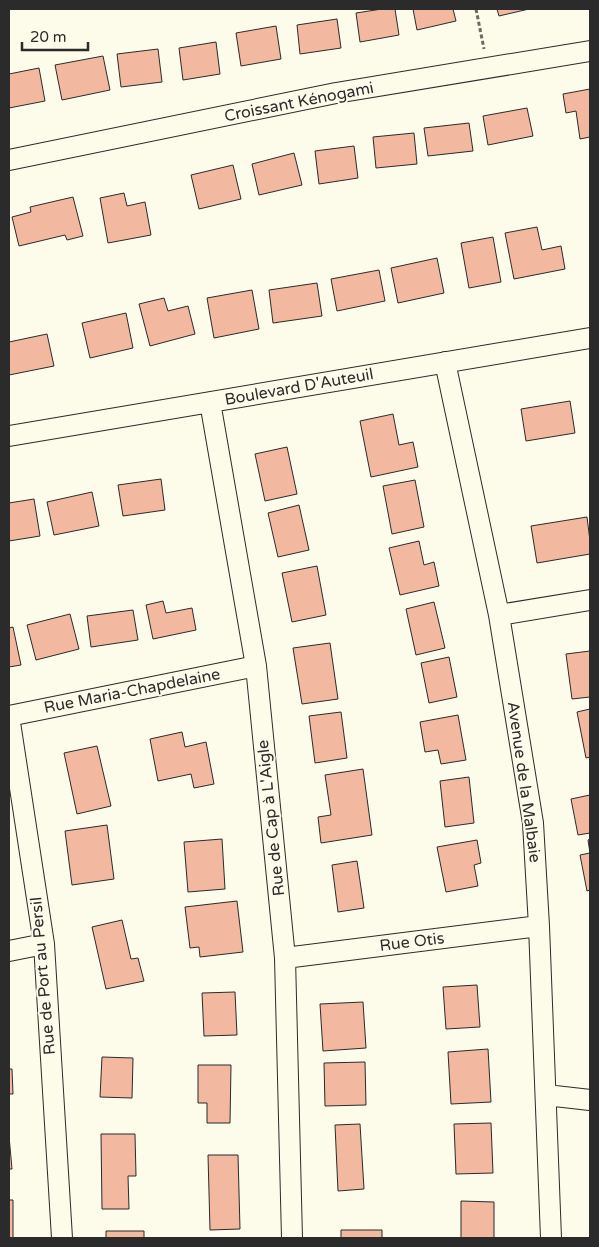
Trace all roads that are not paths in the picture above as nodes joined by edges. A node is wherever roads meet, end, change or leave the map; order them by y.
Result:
1 (590, 51) edge
2 (9, 160) edge
3 (590, 338) edge
4 (445, 362) junction
5 (210, 402) junction
6 (9, 436) edge
7 (590, 600) edge
8 (499, 615) junction
9 (256, 666) junction
10 (9, 716) edge
11 (540, 926) junction
12 (44, 944) junction
13 (9, 950) edge
14 (285, 958) junction
15 (546, 1095) junction
16 (590, 1100) edge
17 (62, 1238) edge
18 (292, 1238) edge
19 (551, 1238) edge

1 - 2 street, Croissant Kénogami
3 - 4 street, Boulevard D'Auteuil
4 - 5 street, Boulevard D'Auteuil
4 - 8 street, Avenue de la Malbaie
5 - 6 street, Boulevard D'Auteuil
5 - 9 street, Rue de Cap à L'Aigle
7 - 8 street
8 - 11 street, Avenue de la Malbaie
9 - 10 street, Rue Maria-Chapdelaine
9 - 14 street, Rue de Cap à L'Aigle
10 - 12 street, Rue de Port au Persil
11 - 14 street, Rue Otis
11 - 15 street, Avenue de la Malbaie
12 - 13 street
12 - 17 street, Rue de Port au Persil
14 - 18 street, Rue de Cap à L'Aigle
15 - 16 street
15 - 19 street, Avenue de la Malbaie

